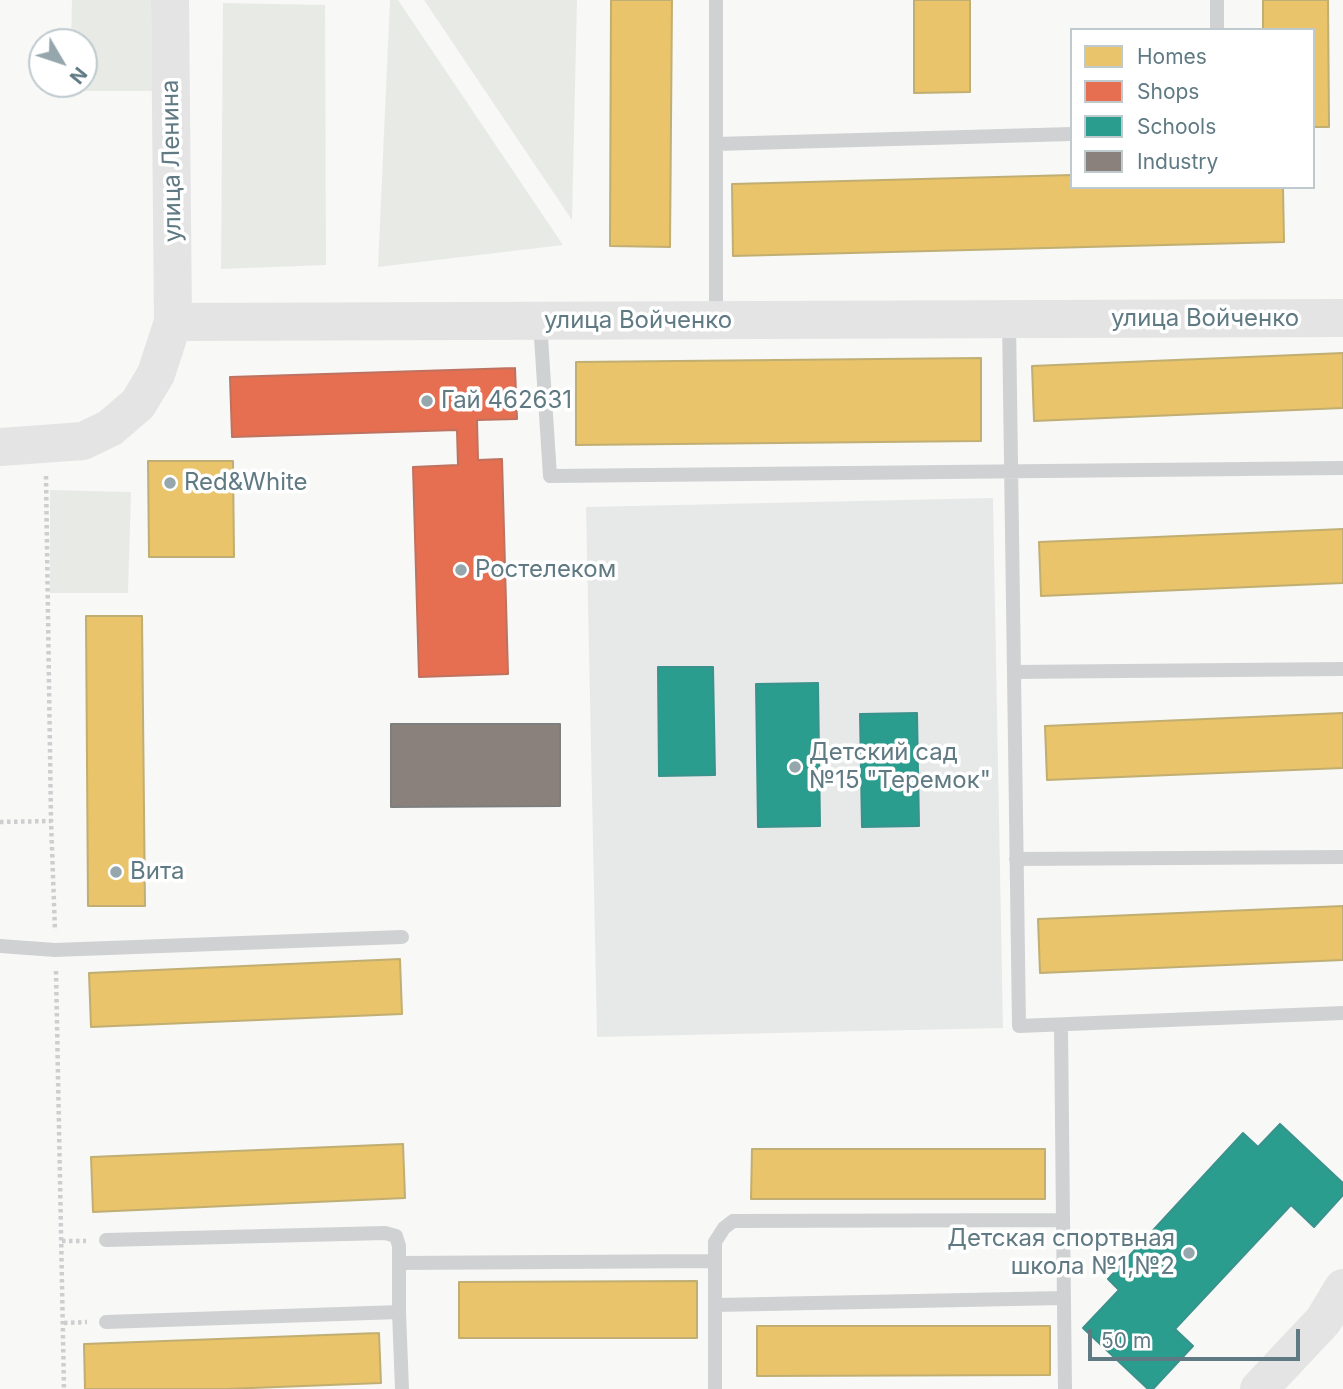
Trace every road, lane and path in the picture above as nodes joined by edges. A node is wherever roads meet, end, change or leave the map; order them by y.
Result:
1 (170, 0) edge
2 (716, 0) edge
3 (1217, 0) edge
4 (1217, 28) edge
5 (1070, 134) edge
6 (716, 144) junction
7 (1343, 318) edge
8 (1009, 319) junction
9 (540, 321) junction
10 (716, 321) junction
11 (173, 322) junction
12 (46, 444) junction
13 (0, 447) edge
14 (1343, 468) edge
15 (1011, 472) junction
16 (1343, 669) edge
17 (1014, 672) junction
18 (51, 821) junction
19 (0, 822) edge
20 (1343, 857) edge
21 (1016, 859) junction
22 (402, 937) dead end
23 (0, 946) edge
24 (55, 950) junction
25 (1343, 1013) edge
26 (1061, 1025) junction
27 (1063, 1220) junction
28 (106, 1240) dead end
29 (715, 1261) junction
30 (399, 1264) junction
31 (1343, 1288) edge
32 (1064, 1298) junction
33 (715, 1305) junction
34 (400, 1312) junction
35 (106, 1322) dead end
36 (64, 1389) edge
37 (402, 1389) edge
38 (715, 1389) edge
39 (1065, 1389) edge
40 (1259, 1389) edge

1 - 11 main road, улица Ленина
2 - 6 lane
3 - 4 lane
5 - 6 lane
6 - 10 lane
7 - 8 main road, улица Войченко
8 - 10 main road, улица Войченко
8 - 15 lane
9 - 10 main road, улица Войченко
9 - 11 main road, улица Войченко
9 - 15 lane
11 - 12 main road
12 - 13 main road
12 - 18 path
14 - 15 lane
15 - 17 lane
16 - 17 lane
17 - 21 lane
18 - 19 path
18 - 24 path
20 - 21 lane
21 - 26 lane
22 - 24 lane
23 - 24 lane
24 - 36 path
25 - 26 lane
26 - 27 lane
27 - 29 lane
27 - 32 lane
28 - 30 lane
29 - 30 lane
29 - 33 lane
30 - 34 lane
31 - 40 main road
32 - 33 lane
32 - 39 lane
33 - 38 lane
34 - 35 lane
34 - 37 lane

